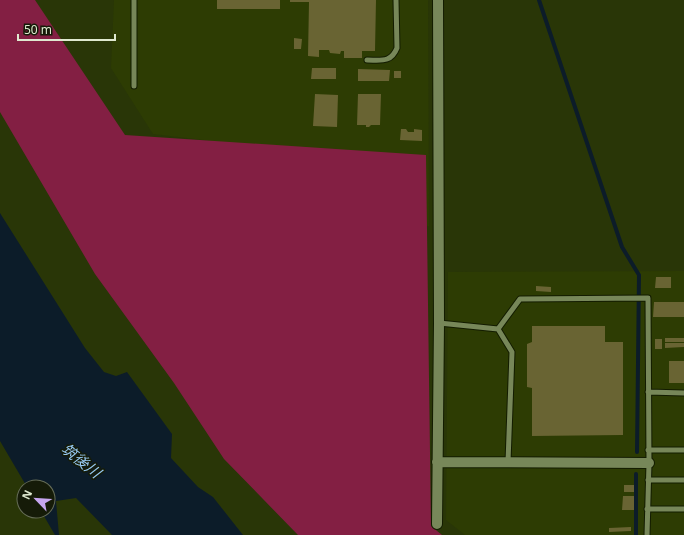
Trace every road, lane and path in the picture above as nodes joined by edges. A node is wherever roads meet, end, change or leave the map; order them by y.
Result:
1 (134, 0) edge
2 (396, 0) edge
3 (438, 0) edge
4 (368, 60) dead end
5 (134, 86) dead end
6 (438, 323) junction
7 (498, 329) junction
8 (648, 392) junction
9 (684, 393) edge
10 (648, 450) junction
11 (684, 450) edge
12 (437, 462) junction
13 (508, 462) junction
14 (649, 463) junction
15 (648, 480) junction
16 (684, 480) edge
17 (648, 508) junction
18 (684, 509) edge
19 (437, 524) dead end
20 (647, 535) edge

1 - 5 lane
2 - 4 lane
3 - 6 street
6 - 7 lane
6 - 12 street
7 - 8 lane
7 - 13 lane
8 - 9 lane
8 - 10 lane
10 - 11 lane
10 - 14 lane
12 - 13 street
12 - 19 street
13 - 14 street
14 - 15 lane
15 - 16 lane
15 - 17 lane
17 - 18 lane
17 - 20 lane

